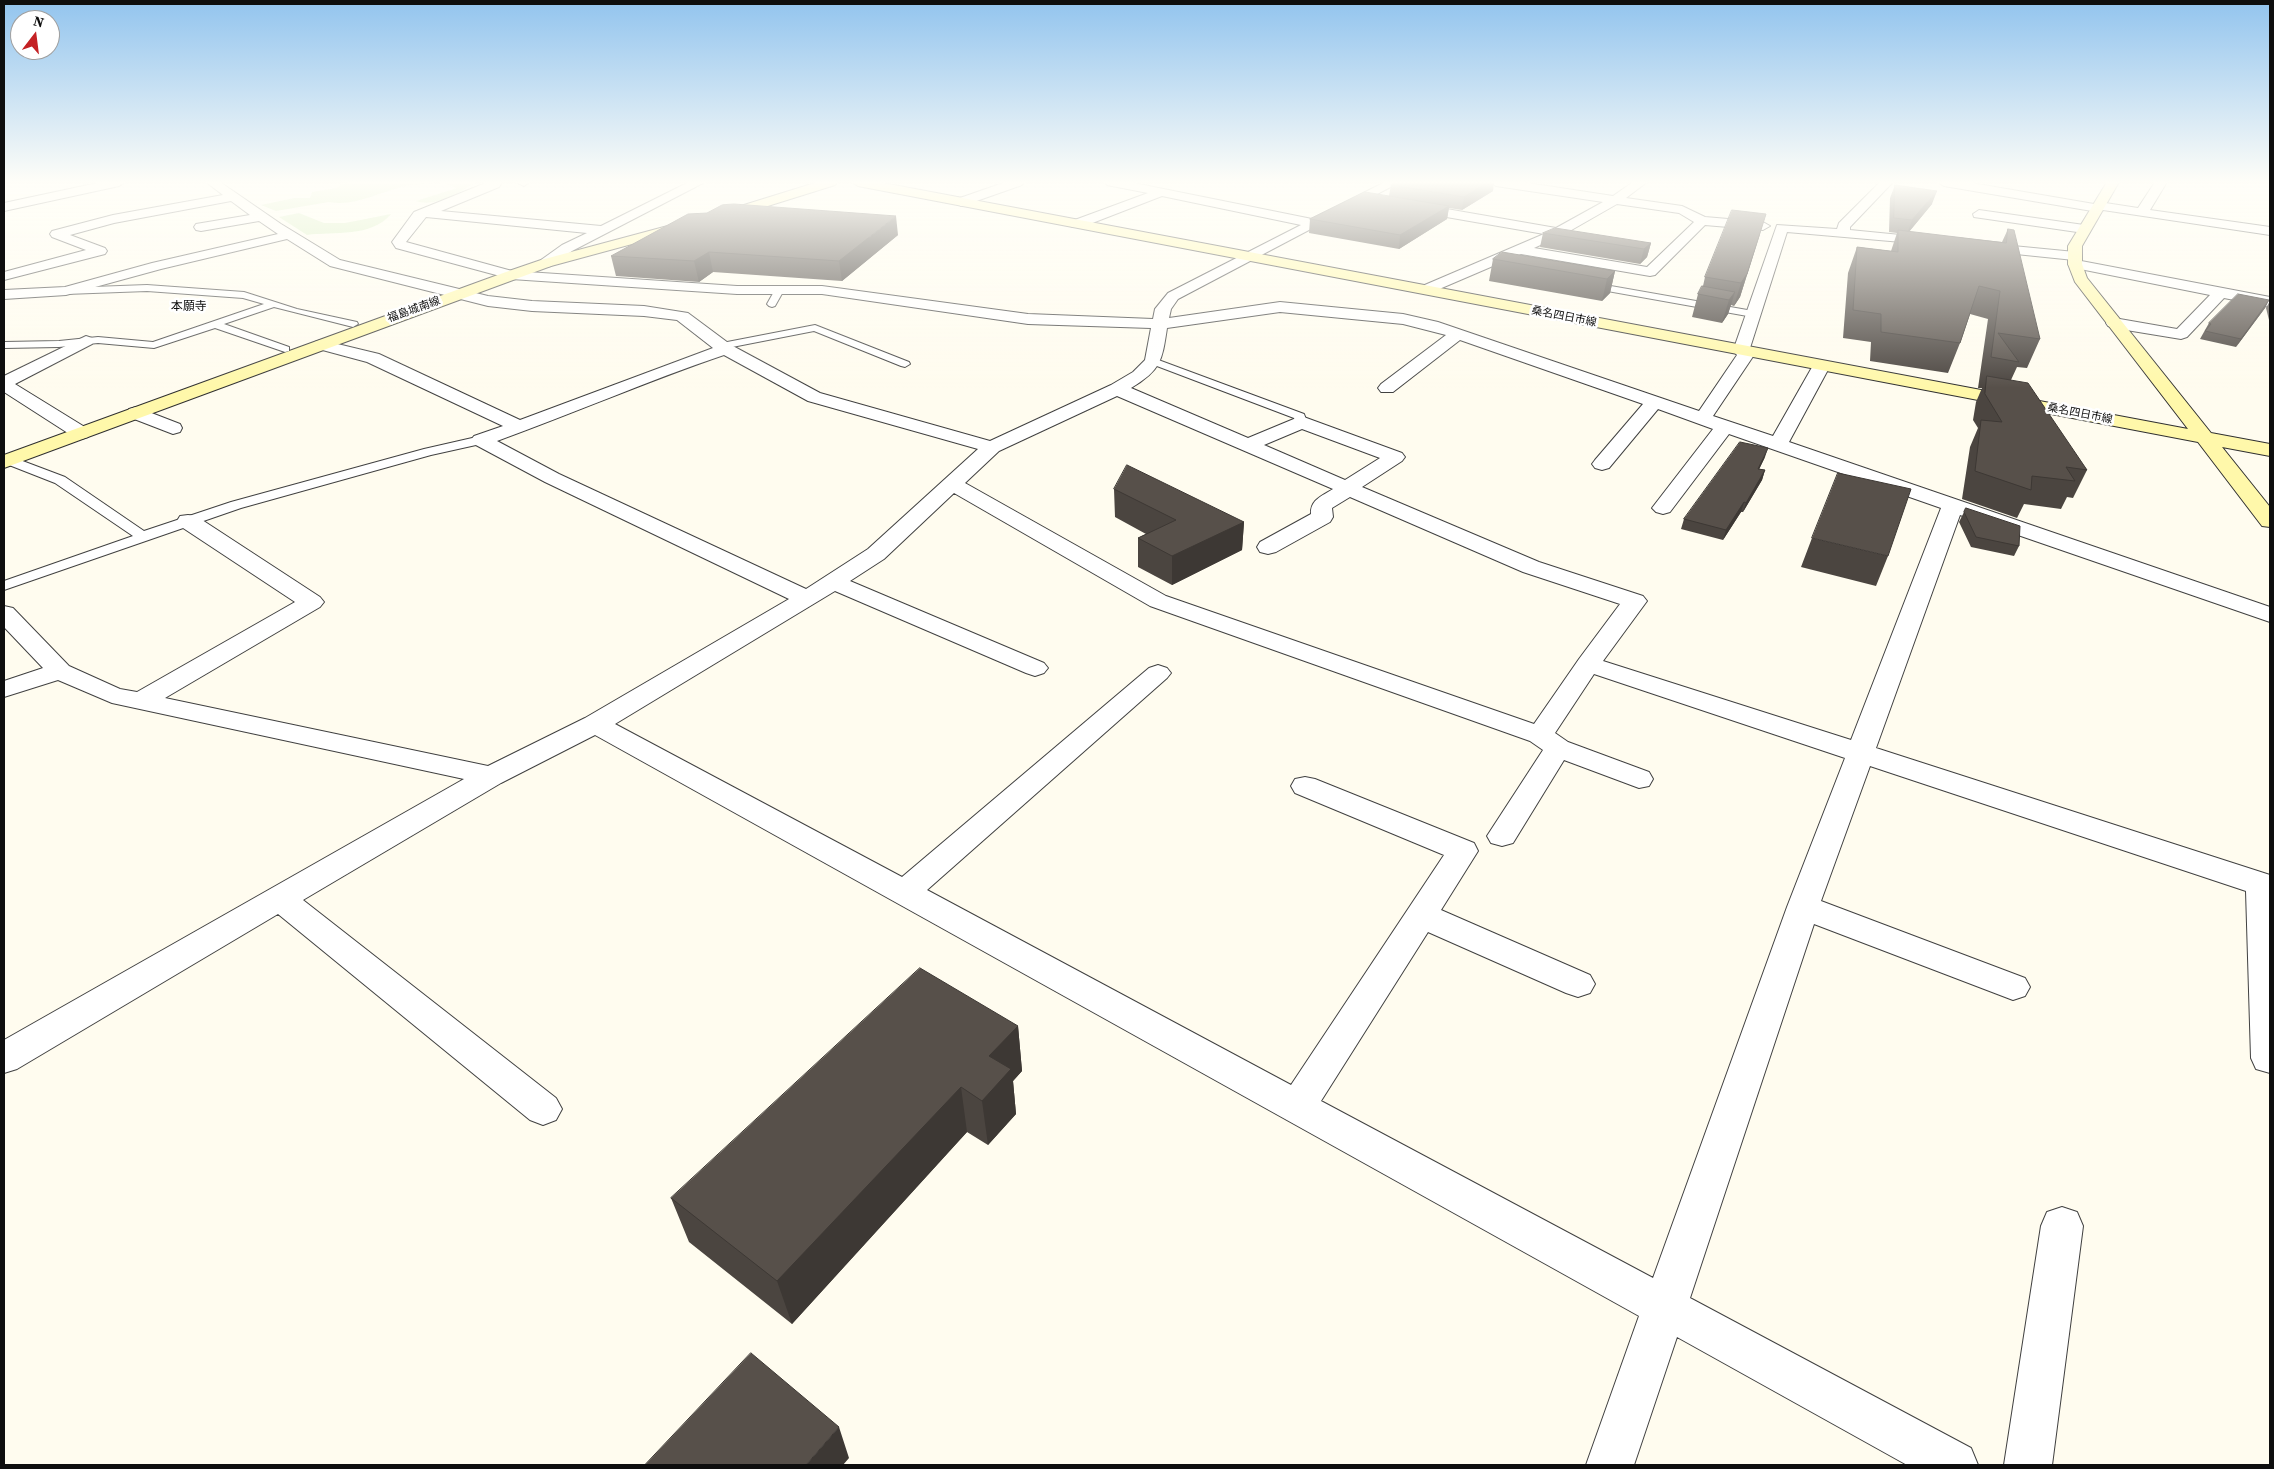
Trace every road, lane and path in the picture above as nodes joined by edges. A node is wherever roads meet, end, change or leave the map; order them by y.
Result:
1 (99, 251) edge
2 (223, 251) edge
3 (315, 251) edge
4 (424, 251) edge
5 (563, 251) edge
6 (592, 251) edge
7 (1214, 251) edge
8 (1259, 251) edge
9 (1518, 251) edge
10 (1522, 251) edge
11 (1672, 251) edge
12 (1775, 251) edge
13 (2018, 251) edge
14 (2076, 251) edge
15 (2042, 253) joint
16 (1247, 257) junction
17 (2075, 260) junction
18 (546, 263) junction
19 (1482, 266) junction
20 (1501, 269) edge
21 (511, 275) junction
22 (4, 276) edge
23 (1579, 283) edge
24 (1425, 290) junction
25 (66, 291) junction
26 (2221, 292) junction
27 (458, 294) junction
28 (4, 295) edge
29 (2270, 302) edge
30 (274, 304) junction
31 (1754, 314) junction
32 (2114, 323) junction
33 (214, 324) junction
34 (353, 324) dead end
35 (1159, 324) junction
36 (1458, 334) junction
37 (86, 341) junction
38 (321, 344) junction
39 (4, 345) edge
40 (724, 347) junction
41 (285, 349) dead end
42 (1745, 351) junction
43 (1153, 361) junction
44 (905, 364) dead end
45 (1821, 366) junction
46 (4, 384) edge
47 (1387, 388) dead end
48 (1118, 389) junction
49 (1655, 402) junction
50 (136, 413) junction
51 (1703, 418) junction
52 (1302, 422) junction
53 (1725, 426) junction
54 (521, 427) junction
55 (173, 428) dead end
56 (81, 433) junction
57 (2203, 437) junction
58 (481, 440) junction
59 (1778, 444) junction
60 (1249, 445) junction
61 (992, 447) junction
62 (2270, 450) edge
63 (6, 461) edge
64 (1602, 464) dead end
65 (953, 484) junction
66 (1348, 488) junction
67 (1952, 507) junction
68 (1663, 508) dead end
69 (188, 521) junction
70 (2270, 521) edge
71 (142, 536) junction
72 (1268, 547) dead end
73 (833, 582) junction
74 (4, 586) edge
75 (808, 599) junction
76 (4, 613) edge
77 (2270, 616) edge
78 (1588, 664) junction
79 (1036, 668) dead end
80 (60, 671) junction
81 (1158, 673) dead end
82 (4, 689) edge
83 (141, 701) junction
84 (595, 724) junction
85 (1549, 742) junction
86 (1860, 754) junction
87 (491, 776) junction
88 (1639, 778) dead end
89 (1305, 786) dead end
90 (1502, 836) dead end
91 (2266, 886) edge
92 (904, 893) junction
93 (279, 898) junction
94 (1803, 907) junction
95 (1421, 915) junction
96 (1578, 984) dead end
97 (2014, 987) dead end
98 (4, 1058) edge
99 (2268, 1058) dead end
100 (1296, 1108) junction
101 (543, 1109) dead end
102 (2062, 1226) dead end
103 (1666, 1308) junction
104 (1610, 1465) edge
105 (1954, 1465) edge
106 (2028, 1465) edge

1 - 22 street
2 - 25 street
3 - 27 street
4 - 21 street
5 - 18 street
6 - 18 main road, 福島城南線
7 - 16 main road, 桑名四日市線
8 - 16 street
9 - 19 street
10 - 11 street
12 - 31 street
13 - 15 street
14 - 17 main road
15 - 17 street
16 - 24 main road, 桑名四日市線
16 - 35 street
17 - 26 street
17 - 32 main road
18 - 21 main road, 福島城南線
19 - 20 lane
19 - 24 street
21 - 27 main road, 福島城南線
21 - 35 street
23 - 31 lane
24 - 42 main road, 桑名四日市線
25 - 28 street
25 - 30 lane
26 - 29 street
26 - 32 street
27 - 38 main road, 福島城南線
27 - 40 street
30 - 33 lane
30 - 34 lane
31 - 42 street
32 - 57 main road
33 - 37 lane
33 - 41 lane
35 - 36 street
35 - 43 street
36 - 47 street
36 - 49 street
37 - 39 lane
37 - 46 street
38 - 50 main road, 福島城南線
38 - 54 street
40 - 44 lane
40 - 54 street
40 - 61 street
42 - 45 main road, 桑名四日市線
42 - 51 street
43 - 48 street
43 - 52 lane
45 - 57 main road, 桑名四日市線
45 - 59 street
46 - 56 street
48 - 60 street
48 - 61 street
49 - 51 street
49 - 64 street
50 - 55 street
50 - 56 main road, 福島城南線
51 - 53 street
52 - 60 street
52 - 66 street
53 - 59 street
53 - 68 street
54 - 58 street
56 - 63 main road, 福島城南線
57 - 62 main road, 桑名四日市線
57 - 70 main road
58 - 69 lane
58 - 75 street
59 - 67 street
60 - 66 street
61 - 65 street
63 - 71 lane
65 - 73 street
65 - 85 street
66 - 72 street
66 - 78 street
67 - 77 street
67 - 86 street
69 - 71 lane
69 - 83 street
71 - 74 lane
73 - 75 street
73 - 79 street
75 - 84 street
76 - 80 street
78 - 85 street
78 - 86 street
80 - 82 street
80 - 83 street
81 - 92 street
83 - 87 street
84 - 87 street
84 - 92 street
85 - 88 street
85 - 90 street
86 - 91 street
86 - 94 street
87 - 93 street
89 - 95 street
91 - 99 street
92 - 100 street
93 - 98 street
93 - 101 street
94 - 97 street
94 - 103 street
95 - 96 street
95 - 100 street
100 - 103 street
102 - 106 street
103 - 104 street
103 - 105 street

